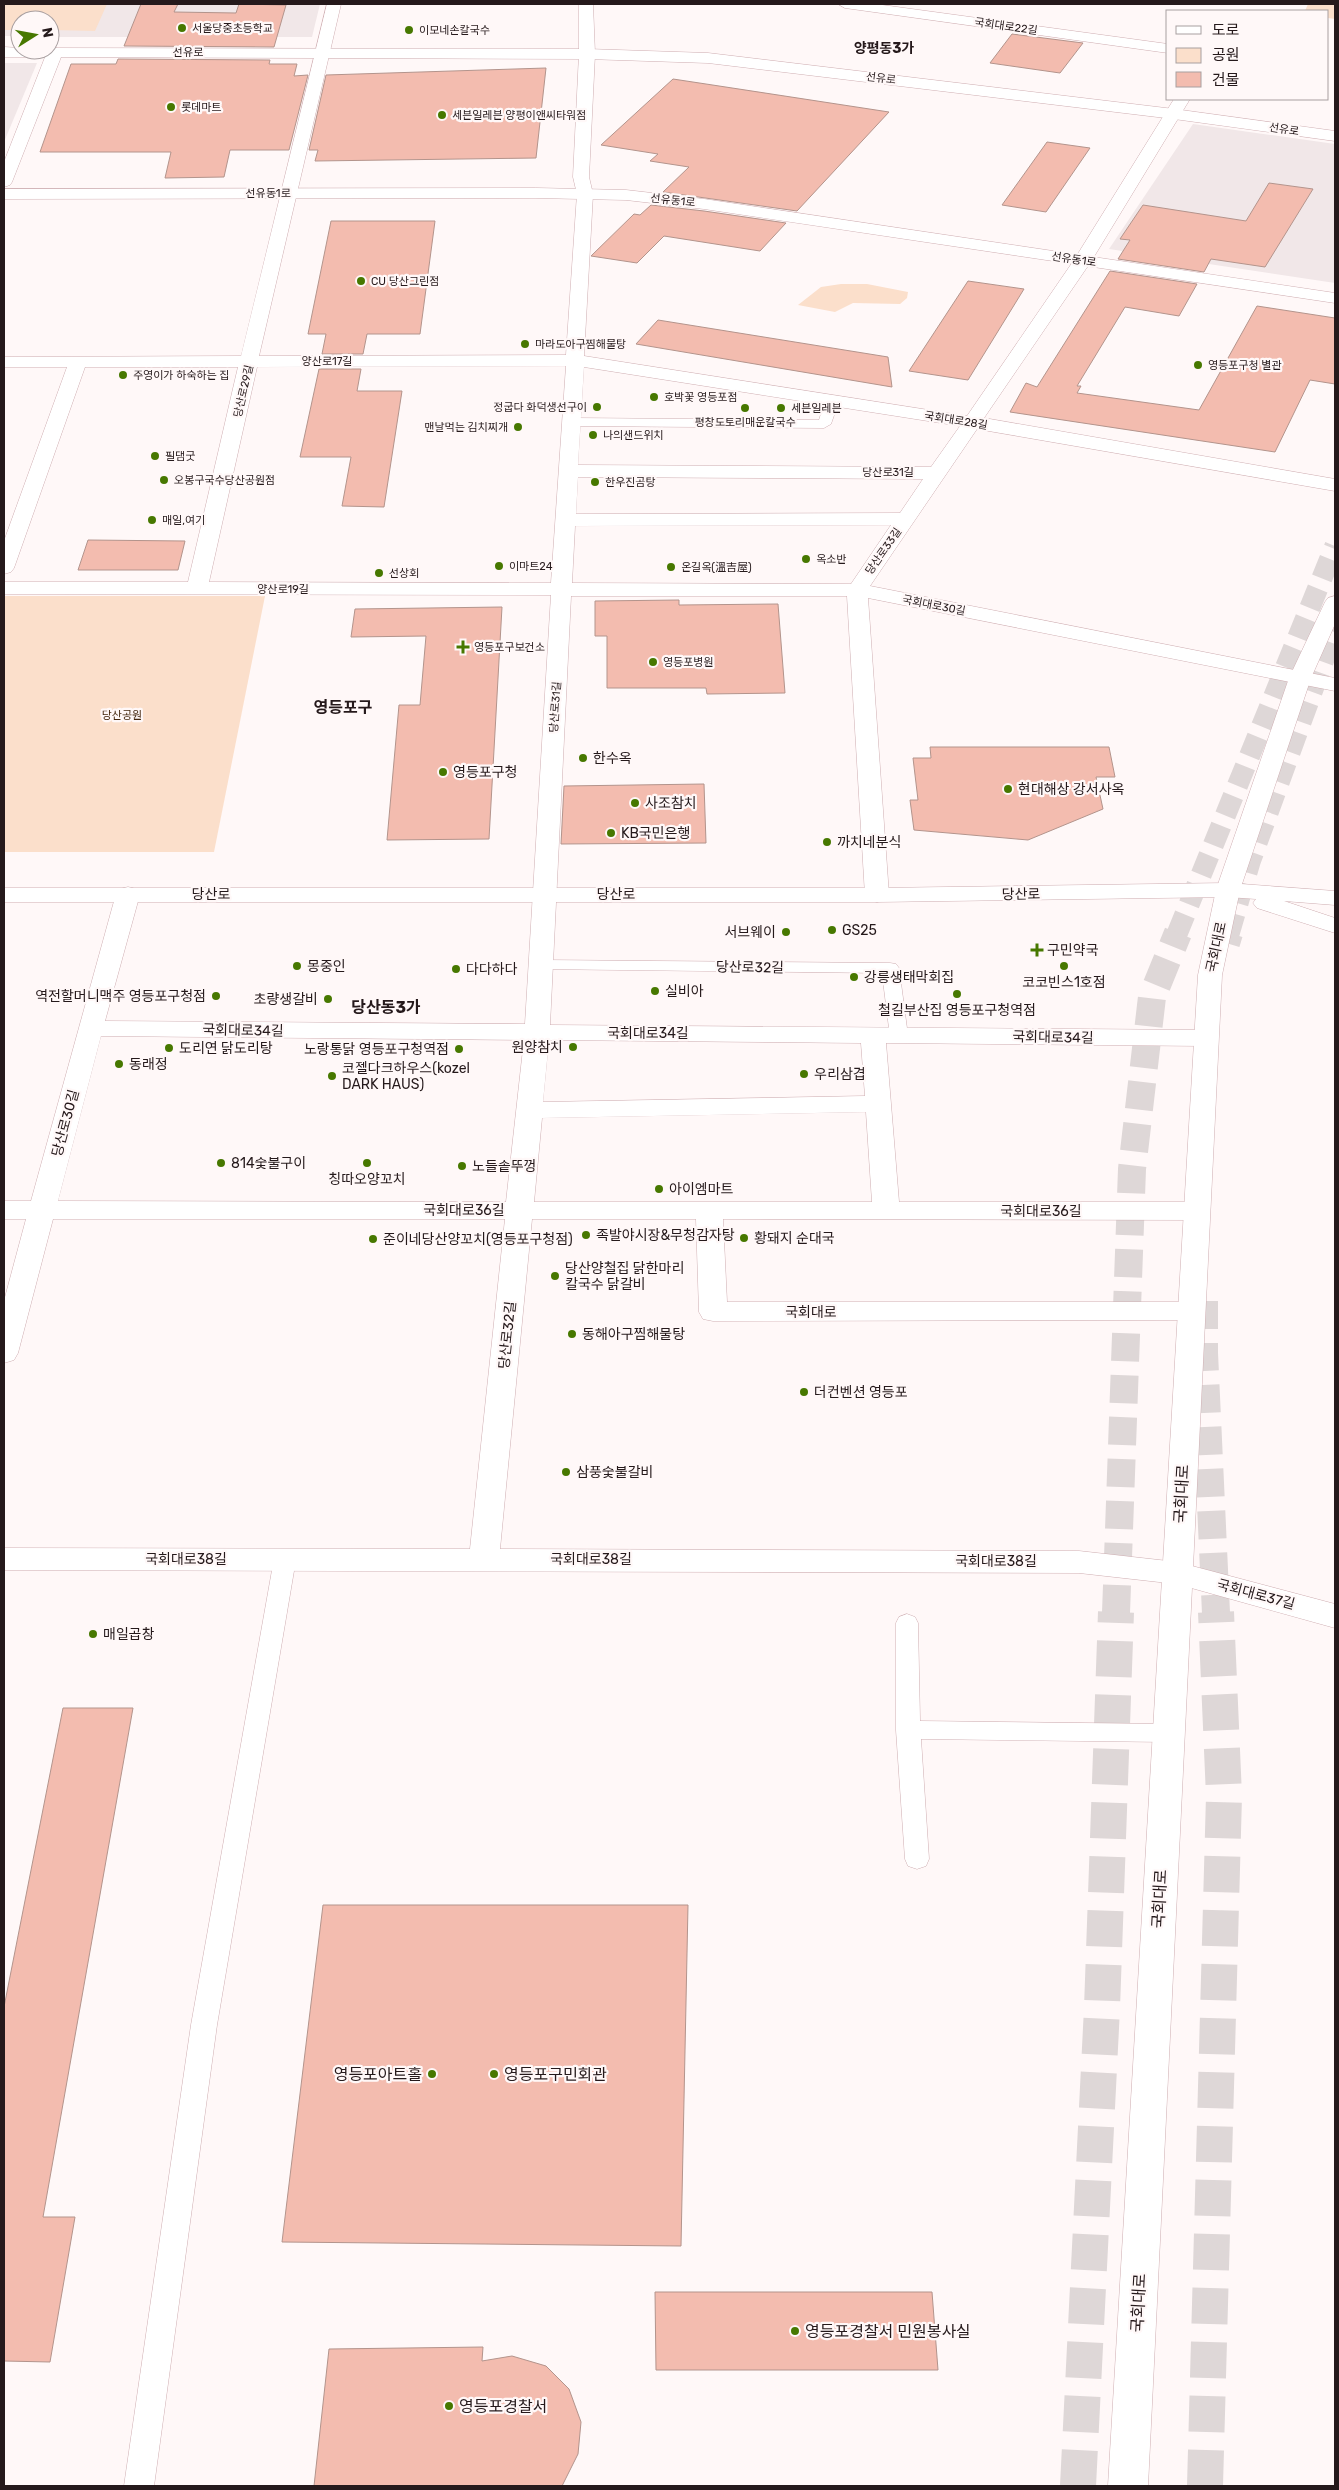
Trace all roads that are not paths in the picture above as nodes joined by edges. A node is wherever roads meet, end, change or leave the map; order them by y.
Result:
1 (334, 4) edge
2 (586, 4) edge
3 (845, 4) edge
4 (1166, 49) edge
5 (60, 52) edge
6 (321, 53) junction
7 (587, 54) junction
8 (52, 60) edge
9 (1181, 100) edge
10 (1174, 114) junction
11 (1335, 136) edge
12 (4, 182) edge
13 (287, 193) junction
14 (4, 194) edge
15 (585, 194) junction
16 (1083, 260) junction
17 (1335, 298) edge
18 (576, 360) junction
19 (250, 361) junction
20 (4, 362) edge
21 (78, 362) junction
22 (832, 401) junction
23 (572, 422) junction
24 (972, 422) junction
25 (569, 471) junction
26 (937, 473) junction
27 (1335, 485) edge
28 (905, 519) junction
29 (566, 520) junction
30 (4, 568) edge
31 (4, 588) edge
32 (197, 588) junction
33 (562, 589) junction
34 (856, 590) junction
35 (1335, 602) edge
36 (1300, 678) junction
37 (1335, 684) edge
38 (1228, 890) junction
39 (128, 894) junction
40 (543, 894) junction
41 (4, 895) edge
42 (877, 895) junction
43 (1335, 898) edge
44 (1335, 926) edge
45 (542, 965) junction
46 (90, 1028) junction
47 (537, 1032) junction
48 (886, 1036) junction
49 (1205, 1038) junction
50 (878, 1104) junction
51 (530, 1110) junction
52 (4, 1210) edge
53 (42, 1210) junction
54 (520, 1210) junction
55 (709, 1211) junction
56 (886, 1211) junction
57 (1196, 1211) junction
58 (1190, 1311) junction
59 (4, 1353) edge
60 (4, 1559) edge
61 (285, 1559) junction
62 (484, 1559) junction
63 (1177, 1573) junction
64 (1335, 1616) edge
65 (907, 1622) dead end
66 (908, 1730) junction
67 (1168, 1733) junction
68 (917, 1859) dead end
69 (138, 2486) edge
70 (1128, 2486) edge

1 - 6 street
2 - 7 street
3 - 4 street, 국회대로22길
5 - 6 street, 선유로
6 - 7 street, 선유로
6 - 13 street
7 - 10 street, 선유로
7 - 15 street
8 - 12 street
9 - 10 street
10 - 11 street, 선유로
10 - 16 street
13 - 14 street, 선유동1로
13 - 15 street, 선유동1로
13 - 19 street, 당산로29길
15 - 16 street, 선유동1로
15 - 18 street, 당산로31길
16 - 17 street, 선유동1로
16 - 24 street, 당산로33길
18 - 19 street, 양산로17길
18 - 22 street, 국회대로28길
18 - 23 street, 당산로31길
19 - 21 street, 양산로17길
19 - 32 street, 당산로29길
20 - 21 street, 양산로17길
21 - 30 street
22 - 23 lane
22 - 24 street, 국회대로28길
23 - 25 street, 당산로31길
24 - 26 street, 당산로33길
24 - 27 street, 국회대로28길
25 - 26 street, 당산로31길
25 - 29 street, 당산로31길
26 - 28 street, 당산로33길
28 - 29 street
28 - 34 street, 당산로33길
29 - 33 street, 당산로31길
31 - 32 street, 양산로19길
32 - 33 street, 양산로19길
33 - 34 street, 국회대로30길
33 - 40 street, 당산로31길
34 - 36 street, 국회대로30길
34 - 42 street, 당산로33길
35 - 36 street, 국회대로
36 - 37 street, 국회대로30길
36 - 38 street, 국회대로
38 - 42 street, 당산로
38 - 43 street, 당산로
38 - 44 street, 당산로
38 - 49 street, 국회대로
39 - 40 street, 당산로
39 - 41 street, 당산로
39 - 46 street, 당산로30길
40 - 42 street, 당산로
40 - 45 street, 당산로32길
45 - 47 street, 당산로32길
45 - 48 lane, 당산로32길
46 - 47 street, 국회대로34길
46 - 53 street, 당산로30길
47 - 48 street, 국회대로34길
47 - 51 street, 당산로32길
48 - 49 street, 국회대로34길
48 - 50 street
49 - 57 street, 국회대로
50 - 51 street
50 - 56 street
51 - 54 street, 당산로32길
52 - 53 street, 국회대로36길
53 - 54 street, 국회대로36길
53 - 59 street, 당산로30길
54 - 55 street, 국회대로36길
54 - 62 street, 당산로32길
55 - 56 street, 국회대로36길
55 - 58 street, 국회대로
56 - 57 street, 국회대로36길
57 - 58 street, 국회대로
58 - 63 street, 국회대로
60 - 61 street, 국회대로38길
61 - 62 street, 국회대로38길
61 - 69 lane
62 - 63 street, 국회대로38길
63 - 64 street, 국회대로37길
63 - 67 street, 국회대로
65 - 66 lane
66 - 67 lane
66 - 68 lane
67 - 70 street, 국회대로

